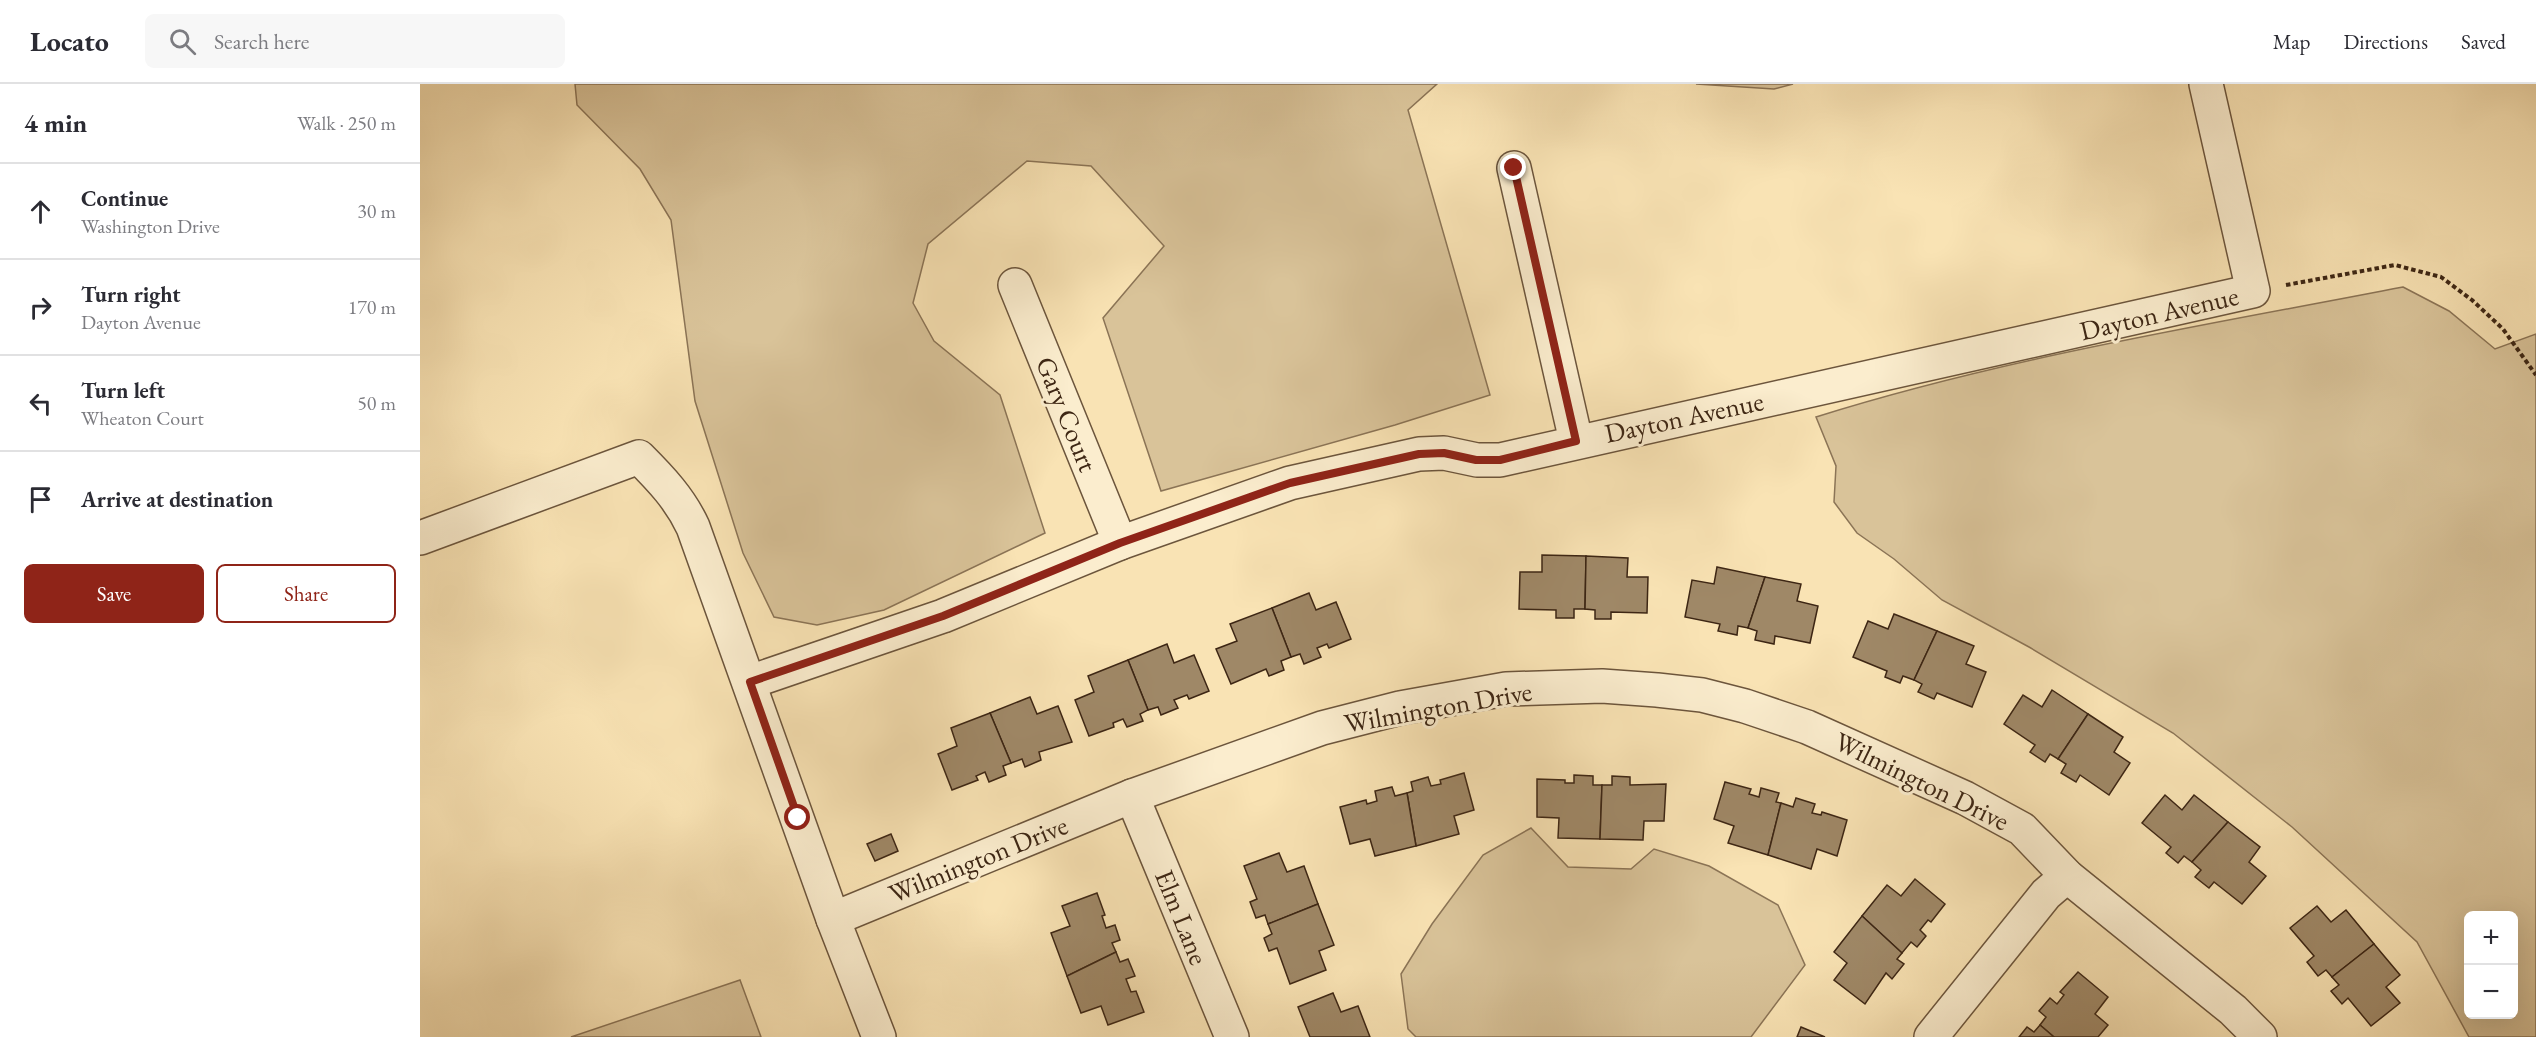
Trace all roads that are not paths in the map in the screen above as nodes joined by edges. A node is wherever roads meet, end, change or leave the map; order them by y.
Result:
1 (2206, 84) edge
2 (1514, 168) dead end
3 (1015, 285) dead end
4 (1576, 441) junction
5 (420, 538) edge
6 (1120, 543) junction
7 (750, 682) junction
8 (1132, 796) junction
9 (2067, 876) junction
10 (833, 919) junction
11 (879, 1037) edge
12 (1232, 1037) edge
13 (1931, 1037) edge
14 (2260, 1037) edge

1 - 4 street, Dayton Avenue
2 - 4 street
3 - 6 street, Gary Court
4 - 6 street, Dayton Avenue
5 - 7 street
6 - 7 street, Dayton Avenue
7 - 10 street
8 - 9 street, Wilmington Drive
8 - 10 street, Wilmington Drive
8 - 12 street, Elm Lane
9 - 13 street
9 - 14 street, Wilmington Drive
10 - 11 street

